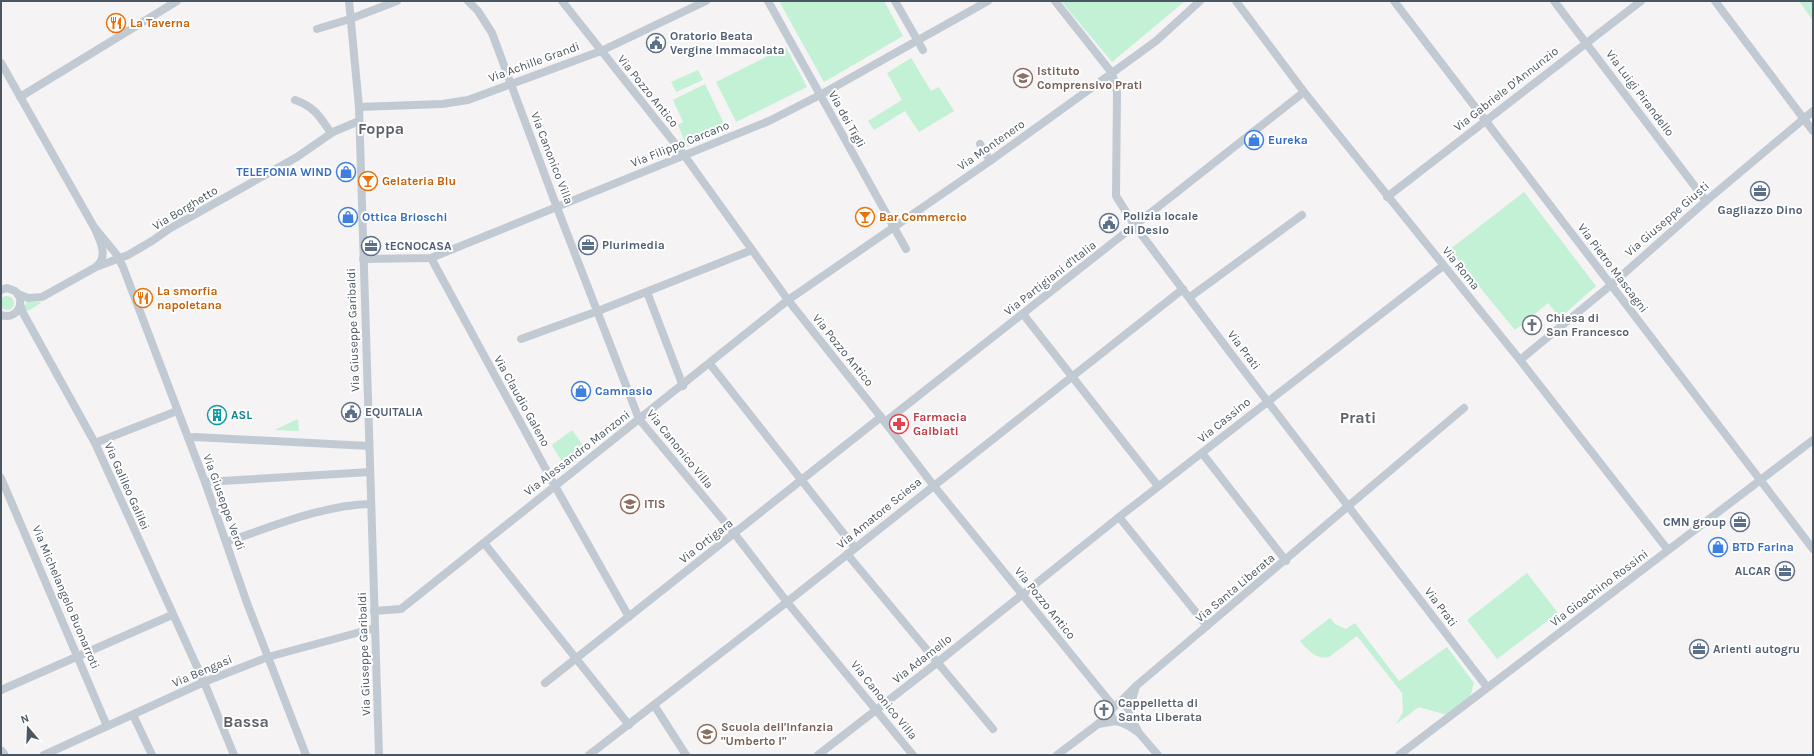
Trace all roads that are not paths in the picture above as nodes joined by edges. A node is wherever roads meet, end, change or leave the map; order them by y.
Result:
1 (177, 1) edge
2 (349, 1) edge
3 (397, 1) edge
4 (468, 1) edge
5 (562, 1) edge
6 (706, 1) edge
7 (768, 1) edge
8 (895, 1) edge
9 (988, 1) edge
10 (1055, 1) edge
11 (1200, 1) edge
12 (1236, 1) edge
13 (1394, 1) edge
14 (1554, 1) edge
15 (1641, 1) edge
16 (1715, 1) edge
17 (350, 19) junction
18 (317, 29) dead end
19 (917, 41) junction
20 (1586, 43) junction
21 (923, 50) dead end
22 (600, 51) junction
23 (1, 63) edge
24 (1112, 73) junction
25 (511, 83) junction
26 (1304, 92) junction
27 (820, 95) junction
28 (20, 97) junction
29 (295, 100) dead end
30 (359, 107) junction
31 (1813, 111) edge
32 (1804, 119) junction
33 (1485, 120) junction
34 (359, 121) junction
35 (1813, 131) edge
36 (331, 133) junction
37 (980, 144) dead end
38 (684, 155) junction
39 (990, 161) junction
40 (1387, 197) junction
41 (1706, 201) junction
42 (556, 206) junction
43 (1302, 215) dead end
44 (1134, 226) junction
45 (94, 227) junction
46 (894, 228) junction
47 (906, 249) dead end
48 (752, 250) junction
49 (119, 258) junction
50 (431, 258) junction
51 (363, 259) junction
52 (1443, 266) junction
53 (96, 267) junction
54 (1611, 285) junction
55 (1183, 289) junction
56 (1, 290) edge
57 (647, 292) junction
58 (18, 294) junction
59 (1190, 297) junction
60 (788, 300) junction
61 (20, 304) junction
62 (598, 311) junction
63 (1023, 314) junction
64 (1, 315) edge
65 (13, 315) junction
66 (1, 322) edge
67 (521, 339) dead end
68 (1520, 360) junction
69 (710, 364) junction
70 (1072, 376) junction
71 (683, 386) junction
72 (1267, 401) junction
73 (1464, 408) dead end
74 (177, 411) junction
75 (639, 419) junction
76 (883, 419) junction
77 (188, 438) junction
78 (1813, 440) edge
79 (95, 443) junction
80 (369, 446) junction
81 (1202, 453) junction
82 (370, 472) junction
83 (1, 478) edge
84 (801, 480) junction
85 (1760, 480) junction
86 (205, 482) junction
87 (555, 486) junction
88 (934, 486) junction
89 (1158, 486) junction
90 (371, 504) junction
91 (1348, 506) junction
92 (1119, 516) junction
93 (734, 533) junction
94 (226, 542) junction
95 (484, 543) junction
96 (855, 548) junction
97 (1813, 549) edge
98 (1668, 550) junction
99 (847, 554) junction
100 (1286, 561) junction
101 (1022, 595) junction
102 (787, 602) junction
103 (374, 610) junction
104 (172, 615) junction
105 (629, 617) junction
106 (1207, 626) junction
107 (375, 628) junction
108 (78, 656) junction
109 (268, 657) junction
110 (576, 659) junction
111 (938, 662) junction
112 (204, 682) junction
113 (545, 683) dead end
114 (1136, 686) junction
115 (1487, 687) junction
116 (1, 690) edge
117 (654, 705) junction
118 (1115, 707) junction
119 (876, 710) junction
120 (1129, 712) junction
121 (133, 715) junction
122 (1117, 721) junction
123 (1098, 724) junction
124 (629, 725) junction
125 (107, 726) junction
126 (993, 729) dead end
127 (1139, 733) junction
128 (1, 752) edge
129 (3, 755) edge
130 (44, 755) edge
131 (152, 755) edge
132 (234, 755) edge
133 (306, 755) edge
134 (379, 755) edge
135 (589, 755) edge
136 (686, 755) edge
137 (818, 755) edge
138 (913, 755) edge
139 (1057, 755) edge
140 (1158, 755) edge
141 (1399, 755) edge

1 - 28 street
2 - 17 street, Via Giuseppe Garibaldi
3 - 17 street
4 - 25 street, Via Canonico Villa
5 - 22 street, Via Pozzo Antico
6 - 22 street, Via Achille Grandi
7 - 27 street, Via dei Tigli
8 - 19 street
9 - 19 street, Via Filippo Carcano
10 - 24 street, Via Prati
11 - 24 street, Via Montenero
12 - 26 street, Via Roma
13 - 33 street, Via Pietro Mascagni
14 - 20 street, Via Luigi Pirandello
15 - 20 street, Via Gabriele D'Annunzio
16 - 32 street
17 - 18 street
17 - 30 street, Via Giuseppe Garibaldi
19 - 21 street
19 - 27 street, Via Filippo Carcano
20 - 33 street, Via Gabriele D'Annunzio
20 - 41 street, Via Luigi Pirandello
22 - 25 street, Via Achille Grandi
22 - 38 street, Via Pozzo Antico
23 - 28 street
24 - 39 street, Via Montenero
24 - 44 street, Via Prati
25 - 30 street, Via Achille Grandi
25 - 42 street, Via Canonico Villa
26 - 40 street, Via Roma
26 - 44 street, Via Partigiani d'Italia
27 - 38 street, Via Filippo Carcano
27 - 46 street, Via dei Tigli
28 - 45 street
29 - 36 street
30 - 34 street, Via Giuseppe Garibaldi
31 - 32 street, Via Giuseppe Giusti
32 - 35 street
32 - 41 street, Via Giuseppe Giusti
33 - 40 street, Via Gabriele D'Annunzio
33 - 54 street, Via Pietro Mascagni
34 - 36 street, Via Borghetto
34 - 51 street, Via Giuseppe Garibaldi
36 - 49 street, Via Borghetto
37 - 39 street
38 - 42 street, Via Filippo Carcano
38 - 48 street, Via Pozzo Antico
39 - 46 street, Via Montenero
40 - 52 street, Via Roma
41 - 54 street, Via Giuseppe Giusti
42 - 50 street, Via Filippo Carcano
42 - 62 street, Via Canonico Villa
43 - 59 street
44 - 55 street, Via Prati
44 - 63 street, Via Partigiani d'Italia
45 - 49 street, Via Giuseppe Verdi
45 - 53 street
46 - 47 street, Via dei Tigli
46 - 60 street, Via Montenero
48 - 57 street
48 - 60 street, Via Pozzo Antico
49 - 53 street, Via Borghetto
49 - 74 street, Via Giuseppe Verdi
50 - 51 street, Via Filippo Carcano
50 - 87 street, Via Claudio Galeno
51 - 80 street, Via Giuseppe Garibaldi
52 - 68 street, Via Roma
52 - 72 street, Via Cassino
53 - 58 street, Via Borghetto
54 - 68 street, Via Giuseppe Giusti
54 - 85 street, Via Pietro Mascagni
55 - 59 street, Via Prati
55 - 70 street, Via Amatore Sciesa
56 - 58 street, Via Borghetto
57 - 62 street
57 - 71 street
58 - 61 street
59 - 72 street, Via Prati
60 - 69 street, Via Alessandro Manzoni
60 - 76 street, Via Pozzo Antico
61 - 65 street
61 - 79 street, Via Galileo Galilei
62 - 67 street
62 - 75 street, Via Canonico Villa
63 - 70 street
63 - 76 street, Via Partigiani d'Italia
64 - 65 street
65 - 66 street
68 - 98 street, Via Roma
69 - 71 street, Via Alessandro Manzoni
69 - 84 street
70 - 88 street, Via Amatore Sciesa
70 - 89 street
71 - 75 street, Via Alessandro Manzoni
72 - 81 street, Via Cassino
72 - 91 street, Via Prati
73 - 91 street, Via Santa Liberata
74 - 77 street, Via Giuseppe Verdi
74 - 79 street
75 - 87 street, Via Alessandro Manzoni
75 - 93 street, Via Canonico Villa
76 - 84 street, Via Ortigara
76 - 88 street, Via Pozzo Antico
77 - 80 street
77 - 86 street, Via Giuseppe Verdi
78 - 85 street, Via Gioachino Rossini
79 - 104 street, Via Galileo Galilei
80 - 82 street, Via Giuseppe Garibaldi
81 - 89 street, Via Cassino
81 - 100 street
82 - 86 street
82 - 90 street, Via Giuseppe Garibaldi
83 - 108 street, Via Michelangelo Buonarroti
84 - 93 street, Via Ortigara
84 - 96 street
85 - 97 street, Via Pietro Mascagni
85 - 98 street, Via Gioachino Rossini
86 - 94 street, Via Giuseppe Verdi
87 - 95 street, Via Alessandro Manzoni
87 - 105 street, Via Claudio Galeno
88 - 96 street, Via Amatore Sciesa
88 - 101 street, Via Pozzo Antico
89 - 92 street, Via Cassino
90 - 94 street
90 - 103 street, Via Giuseppe Garibaldi
91 - 100 street, Via Santa Liberata
91 - 115 street, Via Prati
92 - 101 street, Via Cassino
92 - 106 street
93 - 102 street, Via Canonico Villa
93 - 105 street, Via Ortigara
94 - 109 street, Via Giuseppe Verdi
95 - 103 street, Via Alessandro Manzoni
95 - 110 street
96 - 99 street, Via Amatore Sciesa
98 - 115 street, Via Gioachino Rossini
99 - 102 street, Via Amatore Sciesa
99 - 111 street
100 - 106 street, Via Santa Liberata
101 - 111 street, Via Adamello
101 - 118 street, Via Pozzo Antico
102 - 117 street, Via Amatore Sciesa
102 - 119 street, Via Canonico Villa
103 - 107 street, Via Giuseppe Garibaldi
104 - 108 street
104 - 112 street, Via Galileo Galilei
105 - 110 street, Via Ortigara
106 - 114 street, Via Santa Liberata
107 - 109 street, Via Bengasi
107 - 134 street, Via Giuseppe Garibaldi
108 - 116 street
108 - 125 street, Via Michelangelo Buonarroti
109 - 112 street, Via Bengasi
109 - 133 street, Via Giuseppe Verdi
110 - 113 street, Via Ortigara
110 - 124 street
111 - 119 street, Via Adamello
111 - 126 street
112 - 121 street, Via Bengasi
112 - 132 street, Via Galileo Galilei
114 - 118 street, Via Santa Liberata
114 - 120 street
115 - 141 street, Via Gioachino Rossini
117 - 124 street, Via Amatore Sciesa
117 - 136 street
118 - 120 street
118 - 122 street
118 - 123 street, Via Santa Liberata
119 - 137 street, Via Adamello
119 - 138 street, Via Canonico Villa
120 - 122 street
120 - 127 street
121 - 125 street, Via Bengasi
121 - 131 street
122 - 123 street, Via Santa Liberata
122 - 127 street
123 - 139 street, Via Santa Liberata
124 - 135 street, Via Amatore Sciesa
125 - 130 street, Via Bengasi
127 - 140 street
128 - 129 main road

